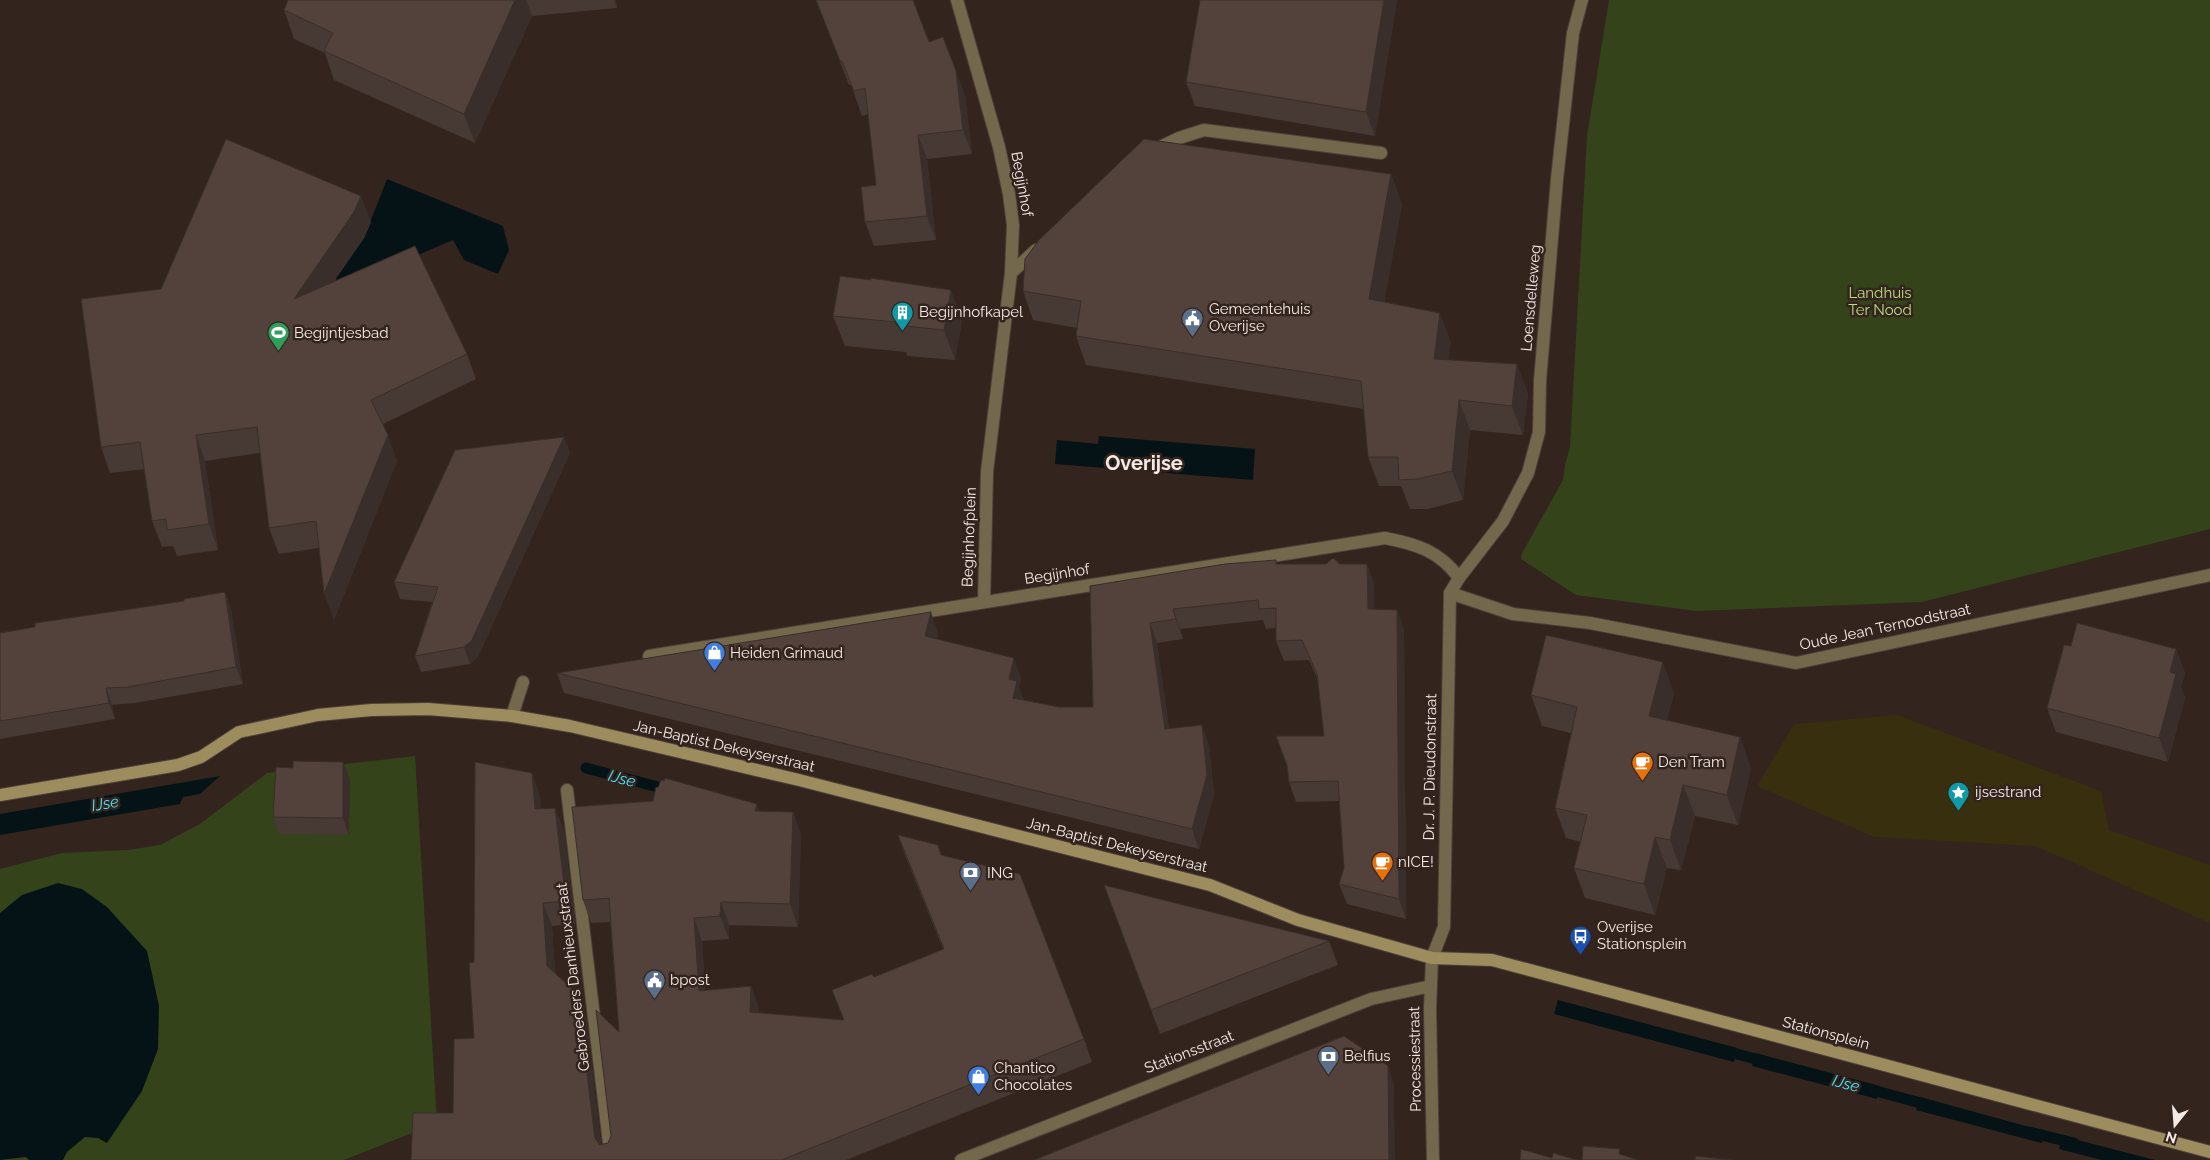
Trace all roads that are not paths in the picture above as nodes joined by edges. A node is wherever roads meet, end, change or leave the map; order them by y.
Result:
1 (957, 0) edge
2 (1582, 0) edge
3 (1381, 153) dead end
4 (1138, 157) edge
5 (1043, 244) edge
6 (1011, 273) junction
7 (987, 472) joint
8 (2210, 575) edge
9 (1459, 578) junction
10 (1450, 593) junction
11 (984, 602) junction
12 (649, 656) edge
13 (523, 682) dead end
14 (512, 716) junction
15 (567, 790) dead end
16 (0, 795) edge
17 (1432, 958) junction
18 (1431, 986) junction
19 (2210, 1152) edge
20 (1433, 1155) edge
21 (611, 1160) edge
22 (961, 1160) edge

1 - 6 street, Begijnhof
2 - 9 street, Loensdelleweg
3 - 4 street
5 - 6 street
6 - 7 street, Begijnhof
7 - 11 street, Begijnhofplein
8 - 10 street, Oude Jean Ternoodstraat
9 - 10 street, Dr. J. P. Dieudonstraat
9 - 11 street, Begijnhof
10 - 17 street, Dr. J. P. Dieudonstraat
11 - 12 street, Begijnhof
13 - 14 street
14 - 16 main road, Jan-Baptist Dekeyserstraat
14 - 17 main road, Jan-Baptist Dekeyserstraat
15 - 21 street, Gebroeders Danhieuxstraat
17 - 18 street, Processiestraat
17 - 19 main road, Stationsplein
18 - 20 street, Processiestraat
18 - 22 street, Stationsstraat

